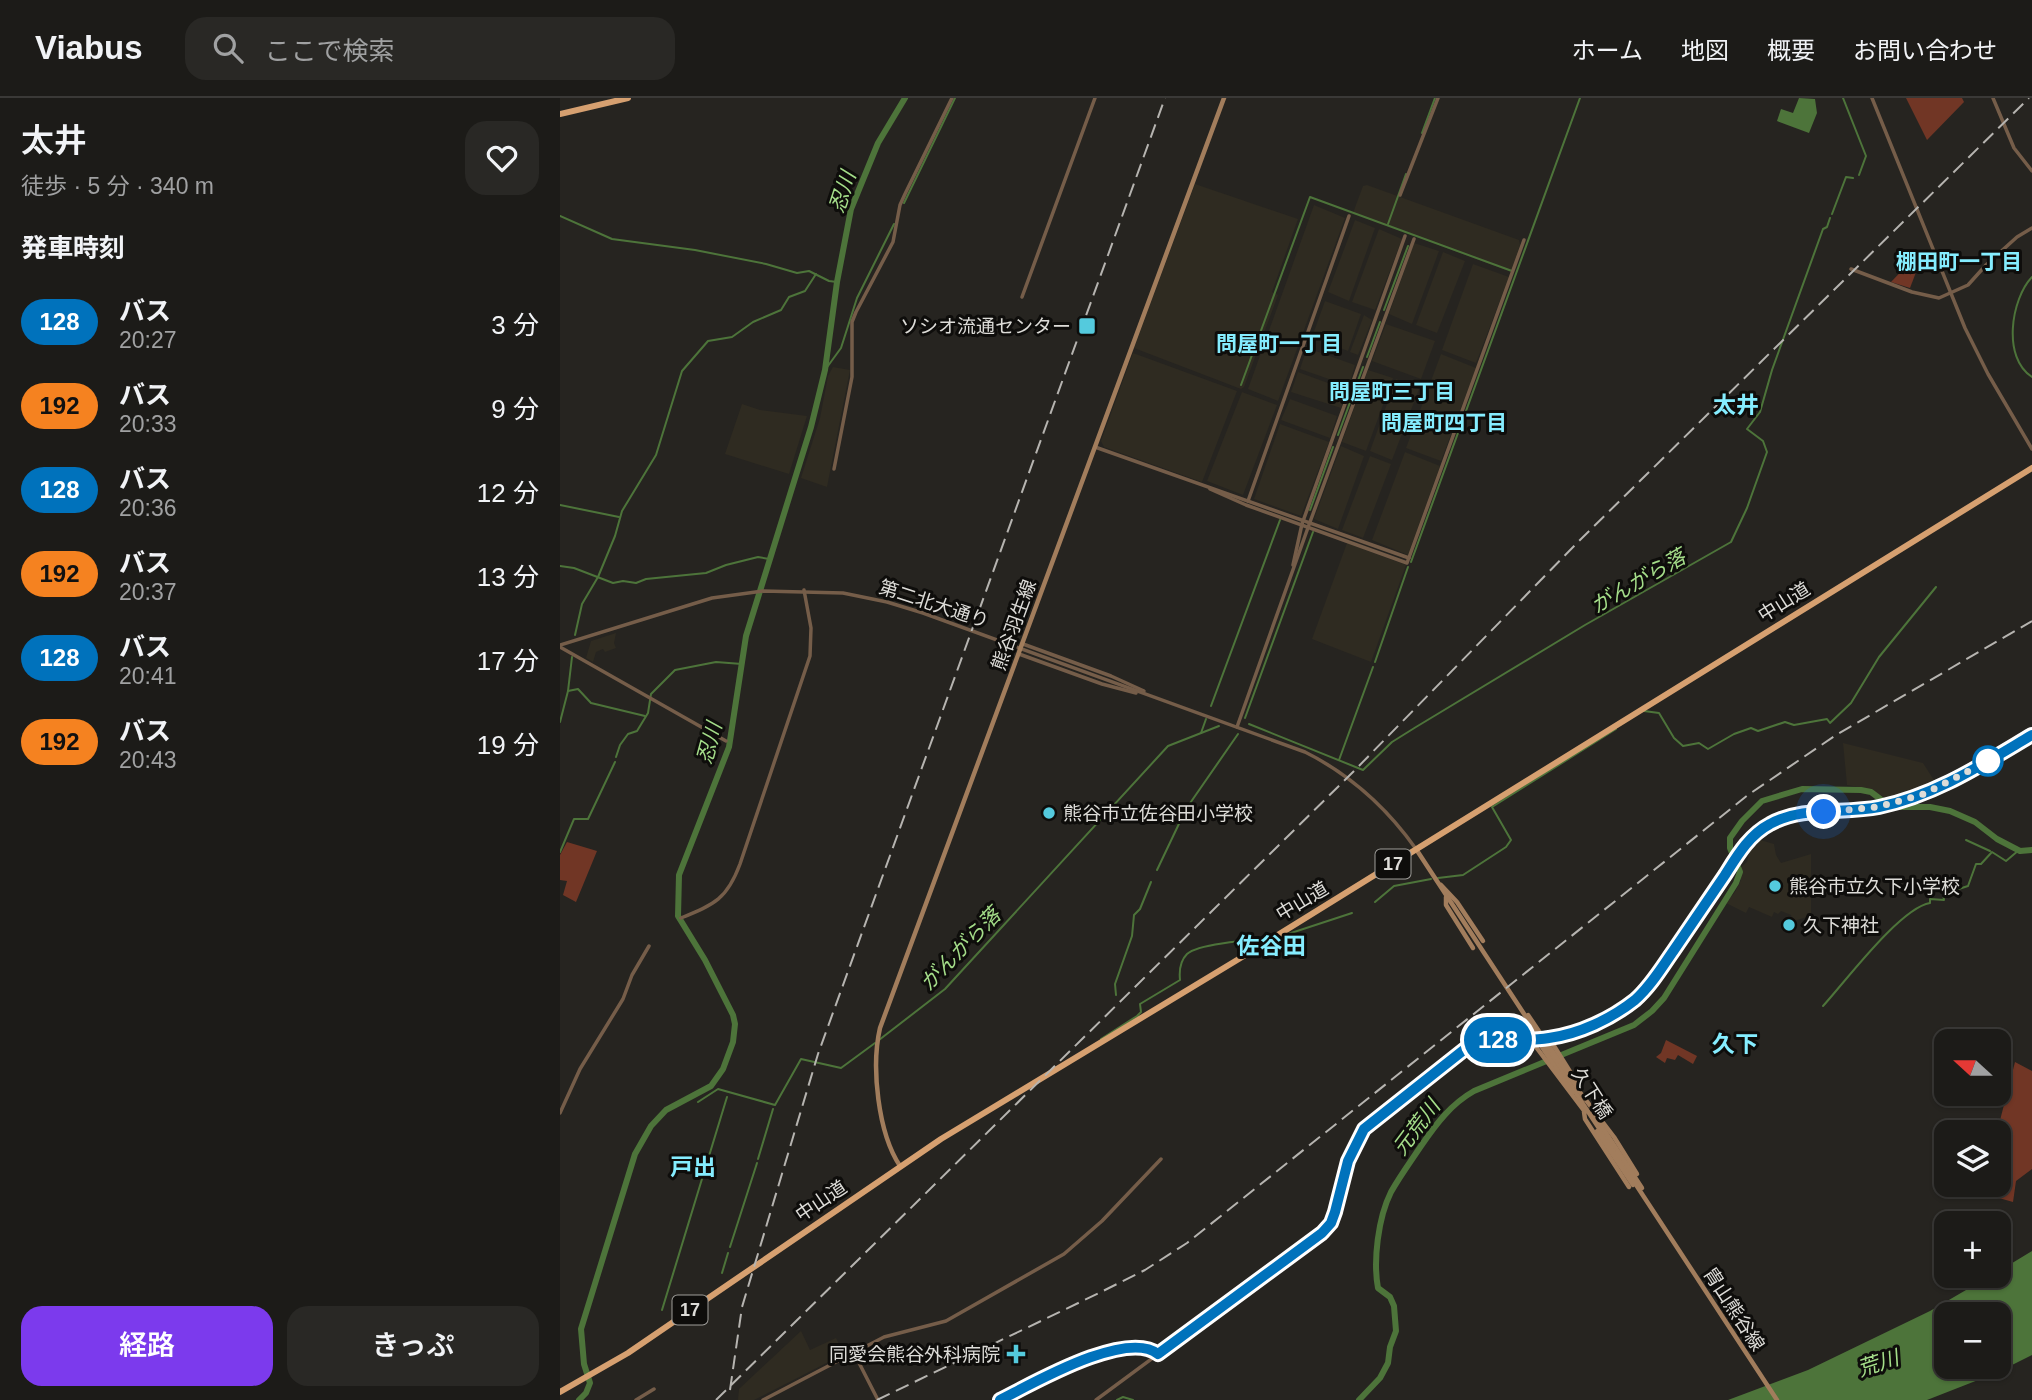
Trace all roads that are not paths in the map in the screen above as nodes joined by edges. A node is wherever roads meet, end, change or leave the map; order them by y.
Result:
1 (628, 98) edge
2 (952, 98) edge
3 (1095, 98) edge
4 (1224, 98) edge
5 (1438, 98) edge
6 (1872, 98) edge
7 (1993, 98) edge
8 (560, 114) edge
9 (2032, 171) edge
10 (1400, 195) dead end
11 (1349, 216) dead end
12 (2032, 228) edge
13 (1405, 236) dead end
14 (1414, 239) dead end
15 (1524, 240) dead end
16 (1851, 269) dead end
17 (1950, 292) junction
18 (1022, 296) dead end
19 (1095, 447) junction
20 (2032, 449) edge
21 (2032, 468) edge
22 (834, 469) dead end
23 (1247, 503) junction
24 (1302, 522) junction
25 (1309, 524) junction
26 (1291, 577) junction
27 (804, 590) junction
28 (1023, 644) junction
29 (560, 646) edge
30 (1019, 654) junction
31 (1155, 698) junction
32 (1176, 705) junction
33 (1237, 727) junction
34 (2032, 735) edge
35 (726, 741) dead end
36 (1416, 849) junction
37 (1434, 877) junction
38 (1446, 897) junction
39 (681, 918) dead end
40 (1483, 941) dead end
41 (649, 946) dead end
42 (1473, 948) dead end
43 (1504, 984) junction
44 (1549, 1038) junction
45 (1530, 1039) junction
46 (1579, 1091) junction
47 (1574, 1099) junction
48 (1589, 1104) junction
49 (1584, 1112) junction
50 (560, 1113) edge
51 (1161, 1159) dead end
52 (900, 1166) junction
53 (1637, 1174) dead end
54 (1629, 1187) dead end
55 (1655, 1214) junction
56 (1668, 1234) joint
57 (854, 1353) junction
58 (1158, 1354) junction
59 (654, 1389) dead end
60 (560, 1392) edge
61 (636, 1400) edge
62 (763, 1400) edge
63 (878, 1400) edge
64 (1000, 1400) edge
65 (1096, 1400) edge
66 (1777, 1400) edge

1 - 8 highway
2 - 22 street
3 - 18 street
4 - 19 main road, 熊谷羽生線
5 - 10 street
6 - 17 street
7 - 9 street
11 - 23 street
12 - 17 street
13 - 24 street
14 - 25 street
15 - 25 street
16 - 17 street
17 - 20 street
19 - 23 street
19 - 28 main road, 熊谷羽生線
21 - 36 highway, 中山道 / 17
23 - 24 street
24 - 25 street
24 - 26 street
25 - 26 street
26 - 33 street
27 - 29 street, 第二北大通り
27 - 31 street, 第二北大通り
27 - 39 street
28 - 30 main road, 熊谷羽生線
28 - 32 street
29 - 35 street
30 - 31 street
30 - 52 main road, 熊谷羽生線
31 - 32 street, 第二北大通り
32 - 33 street, 第二北大通り
33 - 36 street, 第二北大通り
34 - 44 street
36 - 37 main road
36 - 52 highway, 中山道 / 17
37 - 38 main road
37 - 40 main road
38 - 42 main road
38 - 43 main road, 久下橋
41 - 50 street
43 - 46 main road
43 - 47 main road
43 - 55 main road, 久下橋
44 - 45 street
44 - 46 main road
45 - 47 main road
45 - 58 street
46 - 48 main road
47 - 49 main road
48 - 53 main road
48 - 55 main road
49 - 54 main road
49 - 55 main road
51 - 57 street
52 - 60 highway, 中山道 / 17
55 - 56 main road, 久下橋
56 - 66 main road, 胄山熊谷線
57 - 62 street
57 - 63 street
58 - 64 street
58 - 65 street
59 - 61 street

